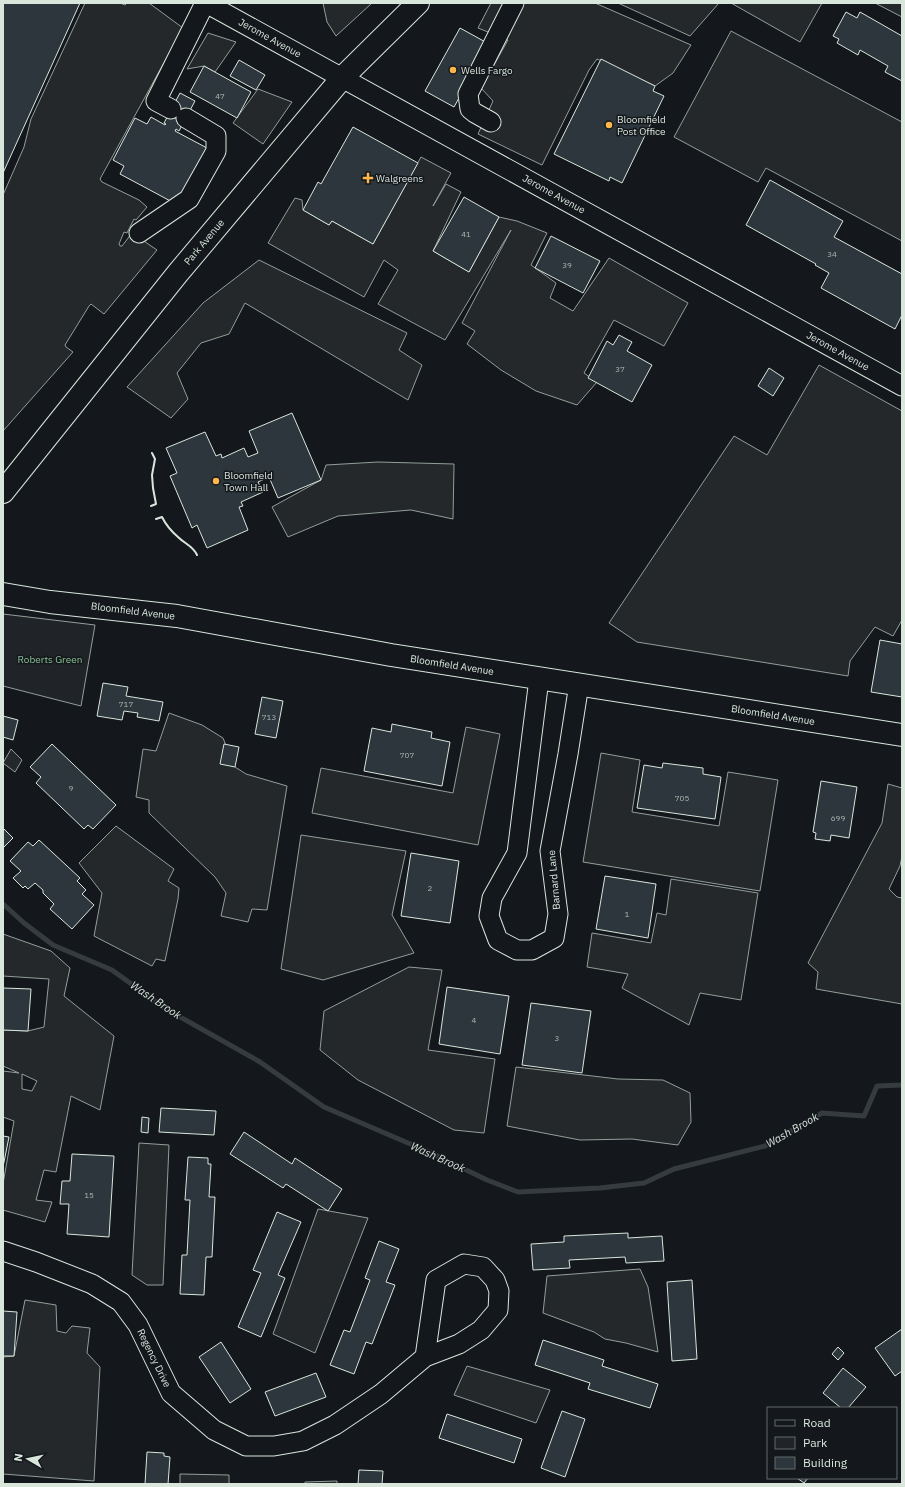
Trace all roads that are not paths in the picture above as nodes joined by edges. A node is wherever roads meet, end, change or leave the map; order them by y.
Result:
1 (206, 3) edge
2 (418, 3) edge
3 (514, 3) edge
4 (342, 78) junction
5 (492, 122) dead end
6 (139, 233) dead end
7 (902, 386) edge
8 (3, 492) edge
9 (3, 594) edge
10 (539, 679) junction
11 (579, 684) junction
12 (902, 735) edge
13 (3, 1251) edge
14 (425, 1357) junction

1 - 4 street, Jerome Avenue
1 - 6 street
2 - 4 main road, Park Avenue
3 - 5 street
4 - 7 street, Jerome Avenue
4 - 8 main road, Park Avenue
9 - 10 main road, Bloomfield Avenue
10 - 11 main road, Bloomfield Avenue
10 - 11 street, Barnard Lane
11 - 12 main road, Bloomfield Avenue
13 - 14 street, Regency Drive
14 - 14 street, Regency Drive

